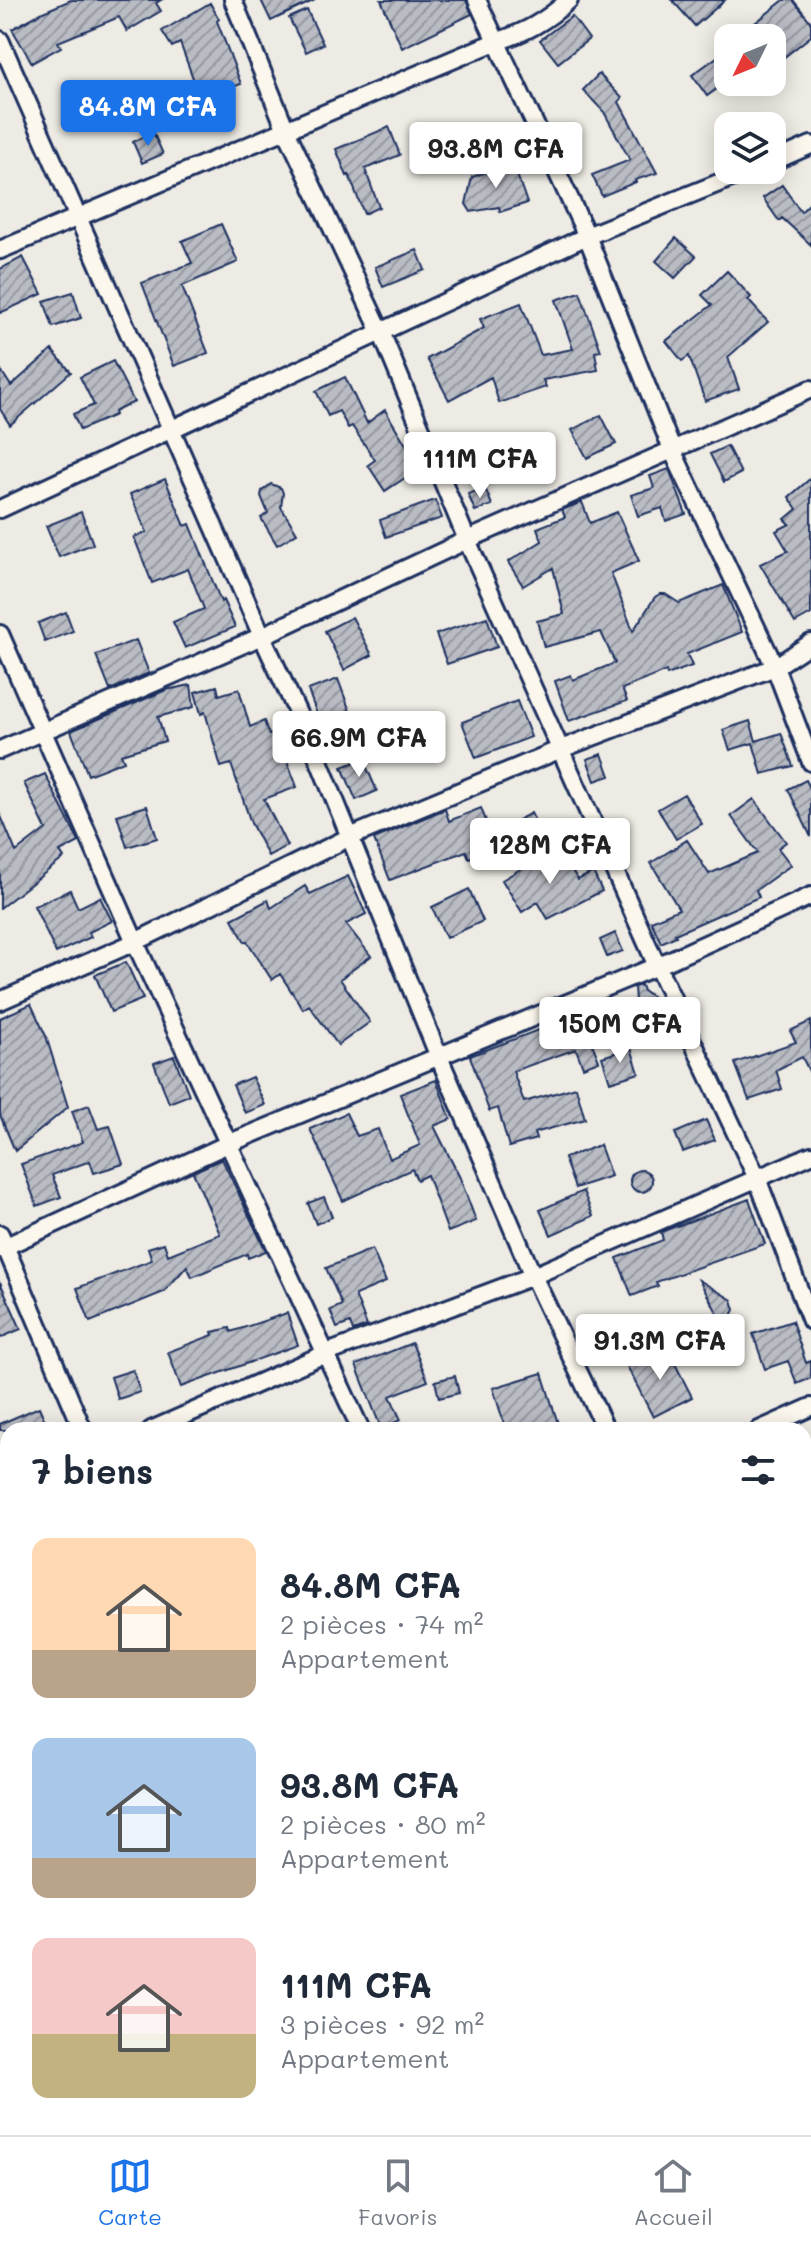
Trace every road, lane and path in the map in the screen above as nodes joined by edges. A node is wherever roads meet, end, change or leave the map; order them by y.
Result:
1 (233, 0) edge
2 (477, 0) edge
3 (569, 0) edge
4 (0, 40) edge
5 (495, 42) junction
6 (286, 130) junction
7 (811, 145) edge
8 (786, 156) edge
9 (716, 184) edge
10 (79, 217) junction
11 (587, 236) junction
12 (0, 250) edge
13 (381, 332) junction
14 (811, 389) edge
15 (173, 430) junction
16 (673, 452) junction
17 (0, 509) edge
18 (467, 540) junction
19 (0, 634) edge
20 (262, 636) junction
21 (811, 643) edge
22 (775, 667) junction
23 (44, 730) junction
24 (561, 749) junction
25 (0, 750) edge
26 (811, 762) edge
27 (350, 837) junction
28 (811, 896) edge
29 (135, 942) junction
30 (657, 966) junction
31 (0, 1001) edge
32 (439, 1057) junction
33 (230, 1143) junction
34 (811, 1155) edge
35 (757, 1178) junction
36 (2, 1243) edge
37 (533, 1276) junction
38 (811, 1321) edge
39 (327, 1353) junction
40 (811, 1407) edge
41 (80, 1422) edge
42 (169, 1422) edge
43 (357, 1422) edge
44 (602, 1422) edge
45 (777, 1422) edge

1 - 6 street
2 - 5 street
3 - 5 street
4 - 10 street
5 - 6 street
5 - 11 street
6 - 10 street
6 - 13 street
7 - 8 street
9 - 11 street
10 - 12 street
10 - 15 street
11 - 13 street
11 - 16 street
13 - 15 street
13 - 18 street
14 - 16 street
15 - 17 street
15 - 20 street
16 - 18 street
16 - 22 street
18 - 20 street
18 - 24 street
19 - 23 street
20 - 23 street
20 - 27 street
21 - 22 street
22 - 24 street
22 - 26 street
23 - 25 street
23 - 29 street
24 - 27 street
24 - 30 street
27 - 29 street
27 - 32 street
28 - 30 street
29 - 31 street
29 - 33 street
30 - 32 street
30 - 35 street
32 - 33 street
32 - 37 street
33 - 36 street
33 - 39 street
34 - 35 street
35 - 37 street
35 - 38 street
36 - 41 street
37 - 39 street
37 - 44 street
39 - 42 street
39 - 43 street
40 - 45 street

